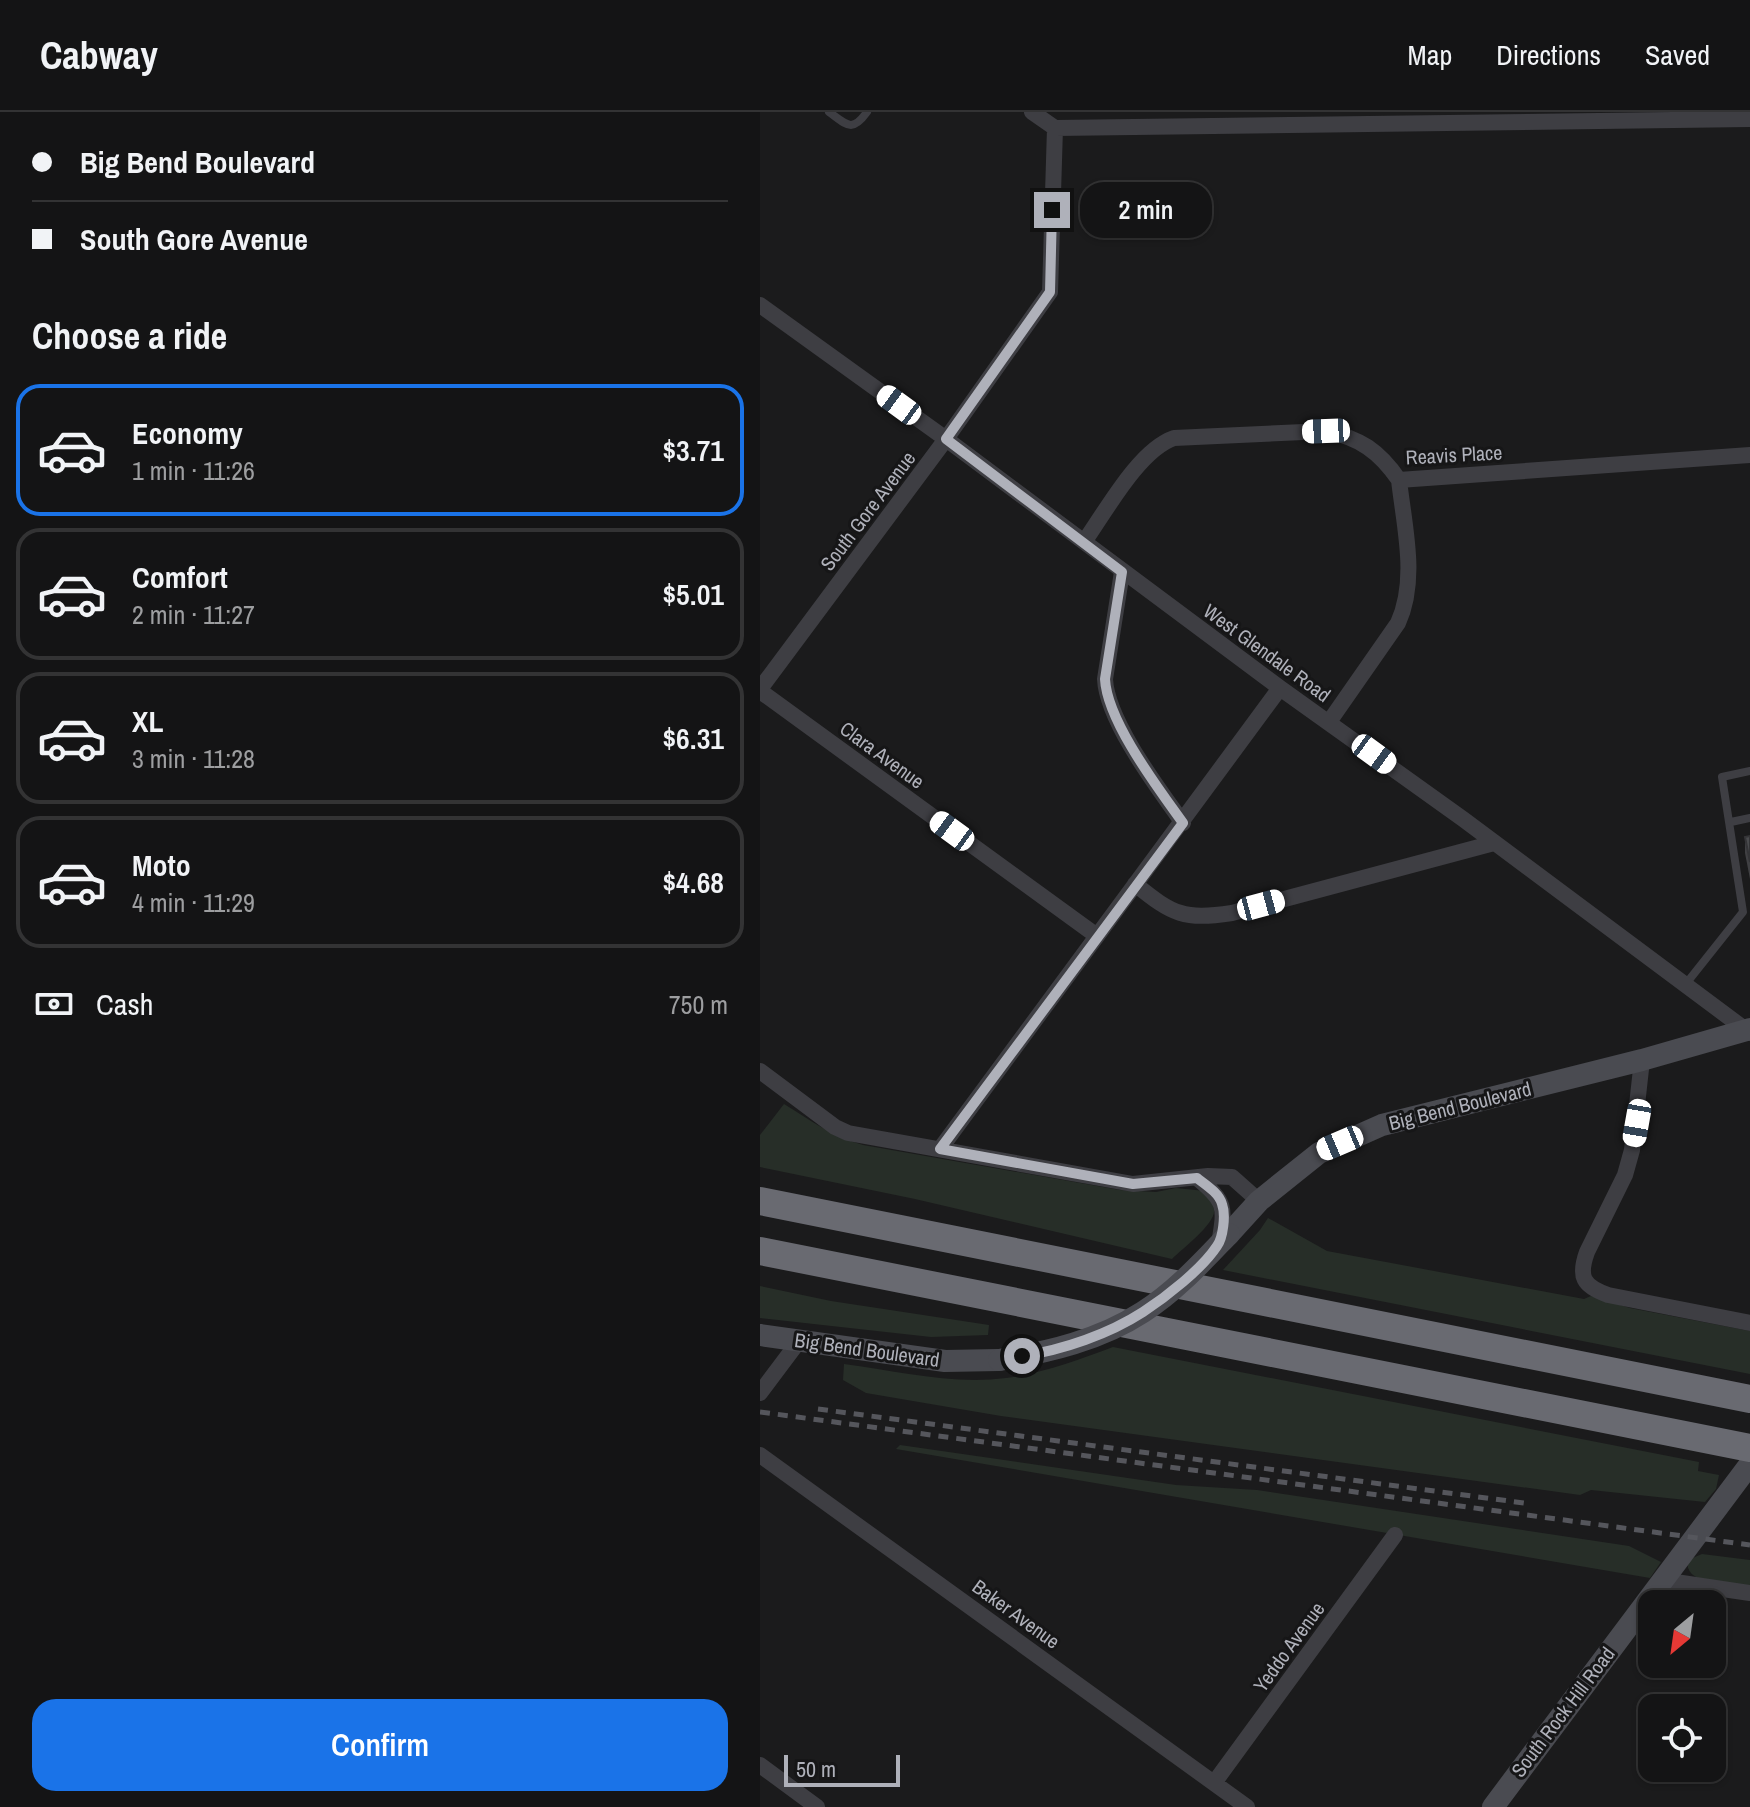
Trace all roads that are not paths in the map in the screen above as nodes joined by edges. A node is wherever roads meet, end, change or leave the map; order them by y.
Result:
1 (829, 112) edge
2 (867, 112) edge
3 (1032, 112) edge
4 (1750, 119) edge
5 (1055, 128) junction
6 (760, 305) edge
7 (946, 439) junction
8 (1750, 455) edge
9 (1399, 480) junction
10 (1084, 542) junction
11 (1122, 572) junction
12 (1280, 688) junction
13 (760, 690) edge
14 (1329, 722) junction
15 (1750, 771) edge
16 (1750, 818) edge
17 (1731, 822) junction
18 (1183, 823) junction
19 (1494, 843) junction
20 (1135, 884) junction
21 (1097, 936) junction
22 (1685, 985) junction
23 (1749, 1031) edge
24 (1642, 1060) junction
25 (760, 1071) edge
26 (940, 1149) junction
27 (1197, 1178) junction
28 (760, 1201) edge
29 (1259, 1201) junction
30 (1224, 1239) junction
31 (760, 1251) edge
32 (1750, 1323) edge
33 (760, 1335) edge
34 (799, 1341) junction
35 (760, 1393) edge
36 (1750, 1399) edge
37 (1750, 1448) edge
38 (760, 1455) edge
39 (1750, 1464) edge
40 (1395, 1535) dead end
41 (1662, 1580) junction
42 (1750, 1593) edge
43 (760, 1765) edge
44 (1214, 1783) junction
45 (817, 1807) edge
46 (1247, 1807) edge
47 (1493, 1807) edge

1 - 2 lane
3 - 5 street
4 - 5 street
5 - 7 street, South Gore Avenue
6 - 7 street, West Glendale Road
7 - 10 street, West Glendale Road
7 - 13 street, South Gore Avenue
8 - 9 street, Reavis Place
9 - 10 street, Reavis Place
9 - 14 street
10 - 11 street, West Glendale Road
11 - 12 street, West Glendale Road
11 - 18 street
12 - 14 street, West Glendale Road
12 - 18 street
13 - 21 street, Clara Avenue
14 - 19 street, West Glendale Road
15 - 17 lane
16 - 17 lane
17 - 22 lane
18 - 20 street
19 - 20 street
19 - 22 street, West Glendale Road
20 - 21 street
21 - 26 street
22 - 23 street, West Glendale Road
23 - 24 main road, Big Bend Boulevard
24 - 29 main road, Big Bend Boulevard
24 - 32 street
25 - 26 street
26 - 27 street
27 - 29 street
27 - 30 street
28 - 36 highway
29 - 30 main road, Big Bend Boulevard
30 - 34 main road, Big Bend Boulevard, bridge
31 - 37 highway
33 - 34 main road, Big Bend Boulevard
34 - 35 street
38 - 44 street, Baker Avenue
39 - 41 main road, South Rock Hill Road
40 - 44 street, Yeddo Avenue
41 - 42 street
41 - 47 main road, South Rock Hill Road
43 - 45 street
44 - 46 street, Baker Avenue

